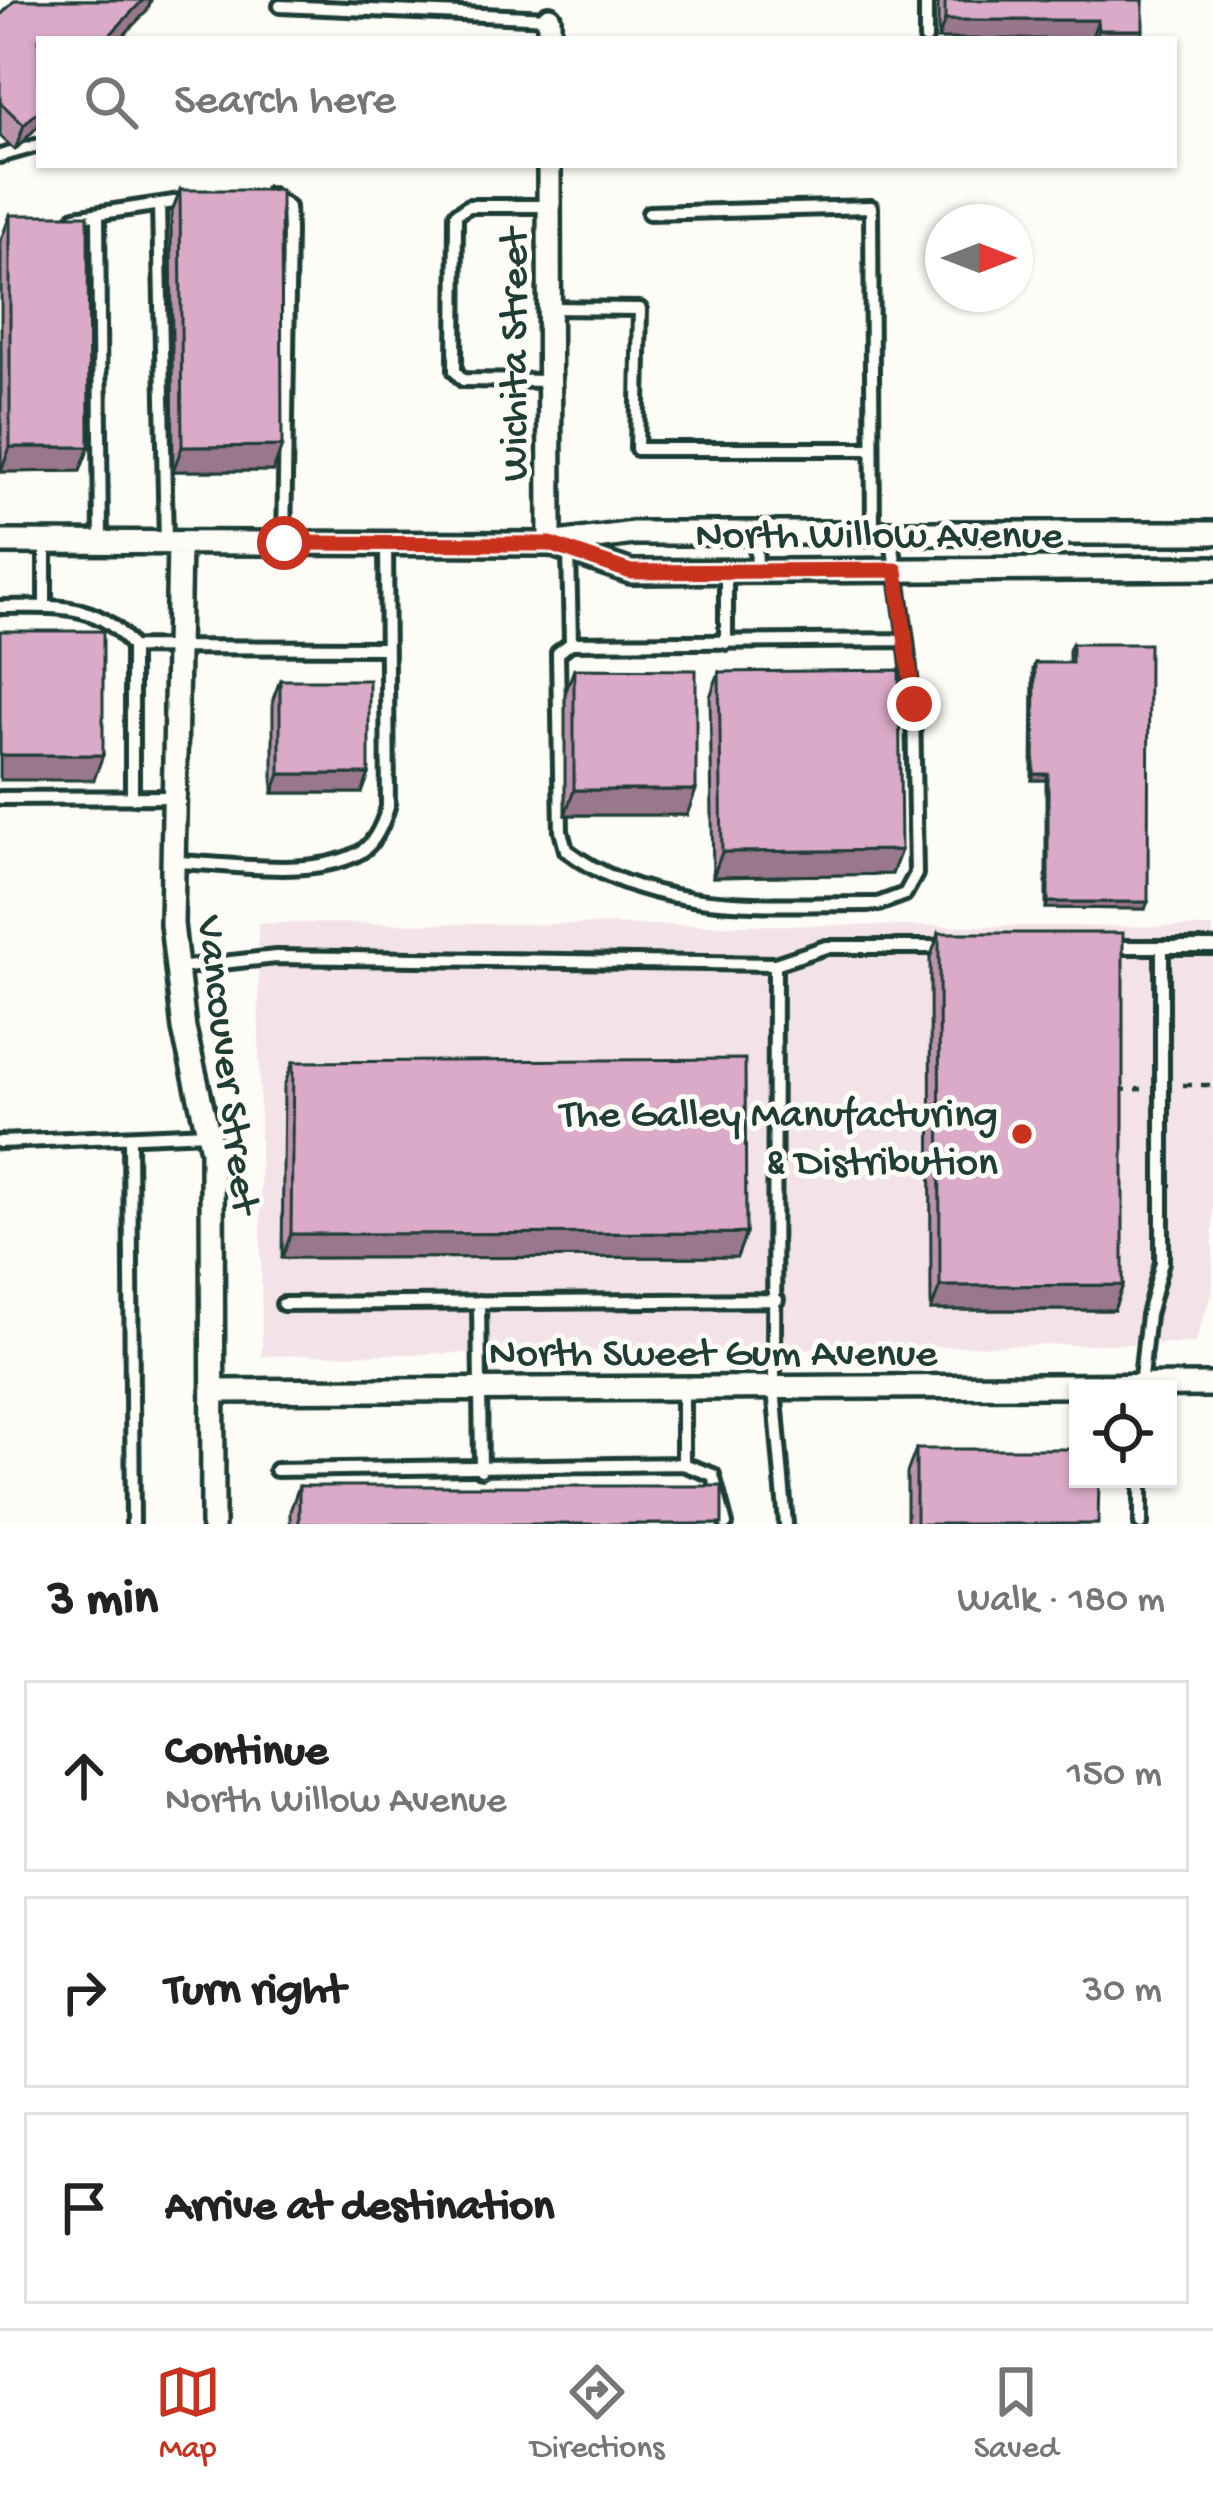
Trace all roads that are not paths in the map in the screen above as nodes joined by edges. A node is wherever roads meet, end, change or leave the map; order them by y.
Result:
1 (926, 0) edge
2 (280, 6) dead end
3 (549, 29) edge
4 (926, 36) edge
5 (36, 146) edge
6 (0, 156) edge
7 (549, 168) edge
8 (257, 192) edge
9 (195, 198) edge
10 (159, 205) junction
11 (549, 206) junction
12 (649, 213) dead end
13 (98, 215) junction
14 (65, 218) edge
15 (549, 308) junction
16 (549, 381) junction
17 (872, 449) junction
18 (756, 533) junction
19 (882, 533) junction
20 (1213, 533) edge
21 (0, 542) edge
22 (45, 542) junction
23 (101, 542) junction
24 (173, 543) junction
25 (284, 543) junction
26 (386, 543) junction
27 (563, 546) junction
28 (1213, 568) edge
29 (896, 570) junction
30 (726, 571) junction
31 (757, 571) junction
32 (0, 607) edge
33 (45, 607) junction
34 (906, 640) junction
35 (571, 644) junction
36 (726, 644) junction
37 (132, 647) junction
38 (177, 647) junction
39 (387, 648) junction
40 (174, 797) junction
41 (0, 798) edge
42 (132, 798) junction
43 (173, 862) junction
44 (960, 947) edge
45 (1095, 947) edge
46 (1162, 947) junction
47 (1213, 947) edge
48 (775, 964) junction
49 (174, 969) junction
50 (208, 1133) junction
51 (130, 1139) junction
52 (0, 1142) edge
53 (776, 1300) junction
54 (479, 1302) junction
55 (283, 1304) dead end
56 (1141, 1380) edge
57 (1213, 1385) edge
58 (1177, 1386) edge
59 (1069, 1387) edge
60 (683, 1388) junction
61 (774, 1388) junction
62 (482, 1390) junction
63 (214, 1391) junction
64 (683, 1464) junction
65 (276, 1469) dead end
66 (481, 1469) junction
67 (1141, 1488) edge
68 (133, 1524) edge
69 (213, 1524) edge
70 (726, 1524) edge
71 (786, 1524) edge
72 (1141, 1524) edge

1 - 4 lane
2 - 3 lane
5 - 6 lane
7 - 11 street, Wichita Street
8 - 25 lane
9 - 10 lane
10 - 13 lane
10 - 24 lane
11 - 15 street, Wichita Street
11 - 16 lane
12 - 17 lane
13 - 14 lane
13 - 23 lane
15 - 16 street, Wichita Street
15 - 17 lane
16 - 27 street, Wichita Street
17 - 19 lane
18 - 19 street, North Willow Avenue
18 - 27 street, North Willow Avenue
18 - 31 lane
19 - 20 street, North Willow Avenue
19 - 29 lane
21 - 22 street, North Willow Avenue
22 - 23 street, North Willow Avenue
22 - 33 lane
23 - 24 street, North Willow Avenue
24 - 25 street, North Willow Avenue
24 - 38 street, Vancouver Street
25 - 26 street, North Willow Avenue
26 - 27 street, North Willow Avenue
26 - 39 lane
27 - 30 street, North Willow Avenue
27 - 35 lane
28 - 29 street, North Willow Avenue
29 - 31 street, North Willow Avenue
29 - 34 lane
30 - 31 street, North Willow Avenue
30 - 36 lane
32 - 33 lane
33 - 37 lane
34 - 35 lane
34 - 36 lane
35 - 36 lane
37 - 38 lane
37 - 42 lane
38 - 39 lane
38 - 40 street, Vancouver Street
39 - 43 lane
40 - 42 lane
40 - 43 street, Vancouver Street
41 - 42 lane
43 - 49 street, Vancouver Street
44 - 48 lane
45 - 46 lane
46 - 47 lane
46 - 56 lane
48 - 49 lane
48 - 53 lane
49 - 50 street, Vancouver Street
50 - 51 lane
50 - 63 street, Vancouver Street
51 - 52 lane
51 - 68 lane
53 - 54 lane
53 - 61 lane
54 - 55 lane
54 - 62 lane
57 - 58 street, North Sweet Gum Avenue
59 - 61 street, North Sweet Gum Avenue
60 - 61 street, North Sweet Gum Avenue
60 - 62 street, North Sweet Gum Avenue
60 - 64 lane
61 - 71 lane
62 - 63 street, North Sweet Gum Avenue
62 - 66 lane
63 - 69 street, Vancouver Street
64 - 66 lane
64 - 70 lane
65 - 66 lane
67 - 72 lane

